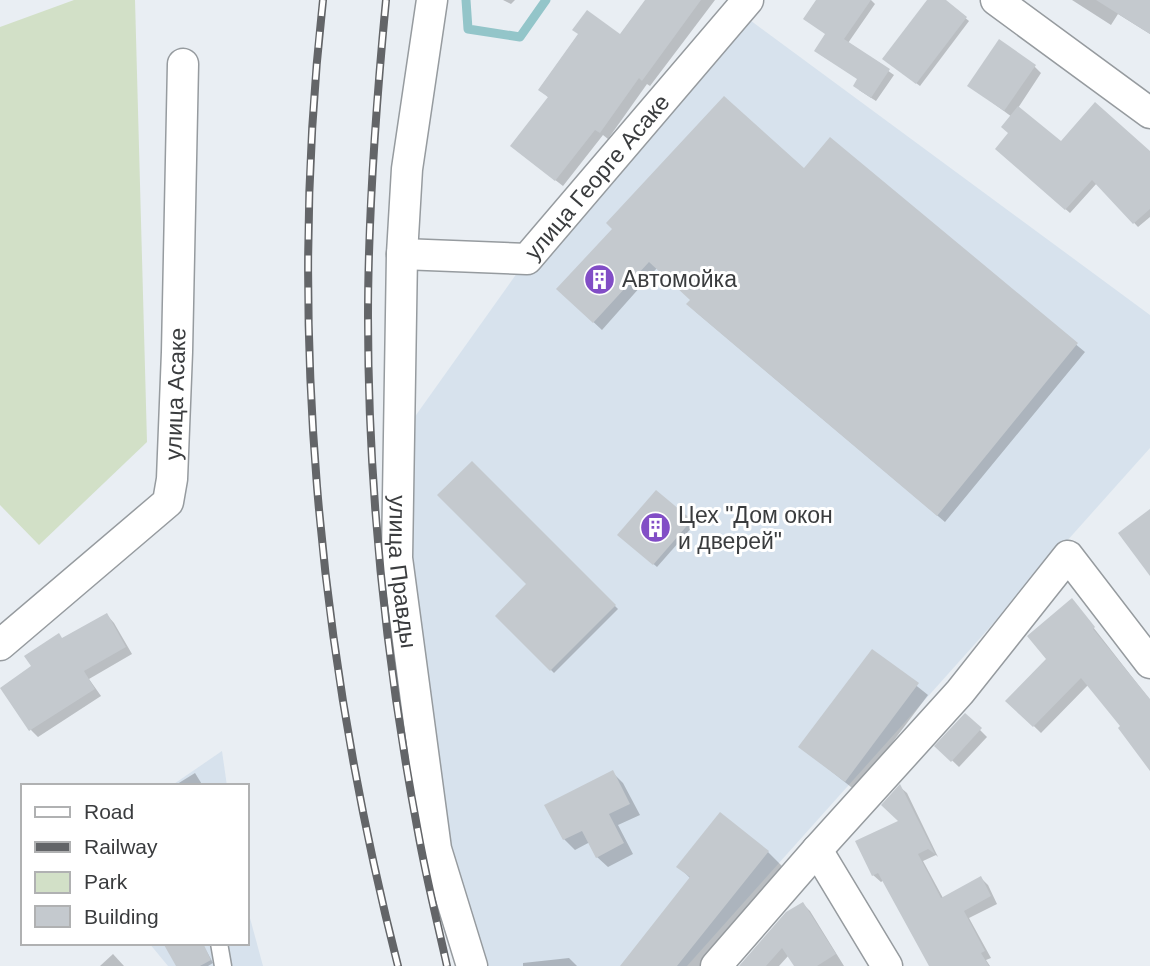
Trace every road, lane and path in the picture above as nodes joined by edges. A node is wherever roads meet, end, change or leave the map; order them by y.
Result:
1 (432, 0) edge
2 (748, 0) edge
3 (996, 0) edge
4 (183, 64) dead end
5 (1150, 113) edge
6 (402, 254) junction
7 (0, 645) edge
8 (1150, 663) edge
9 (817, 850) junction
10 (219, 945) edge
11 (223, 966) edge
12 (472, 966) edge
13 (716, 966) edge
14 (887, 966) edge

1 - 6 street, улица Правды
2 - 6 street, улица Георге Асаке
3 - 5 street
4 - 7 street, улица Асаке
6 - 12 street, улица Правды
8 - 9 street
9 - 13 street
9 - 14 street
10 - 11 lane

